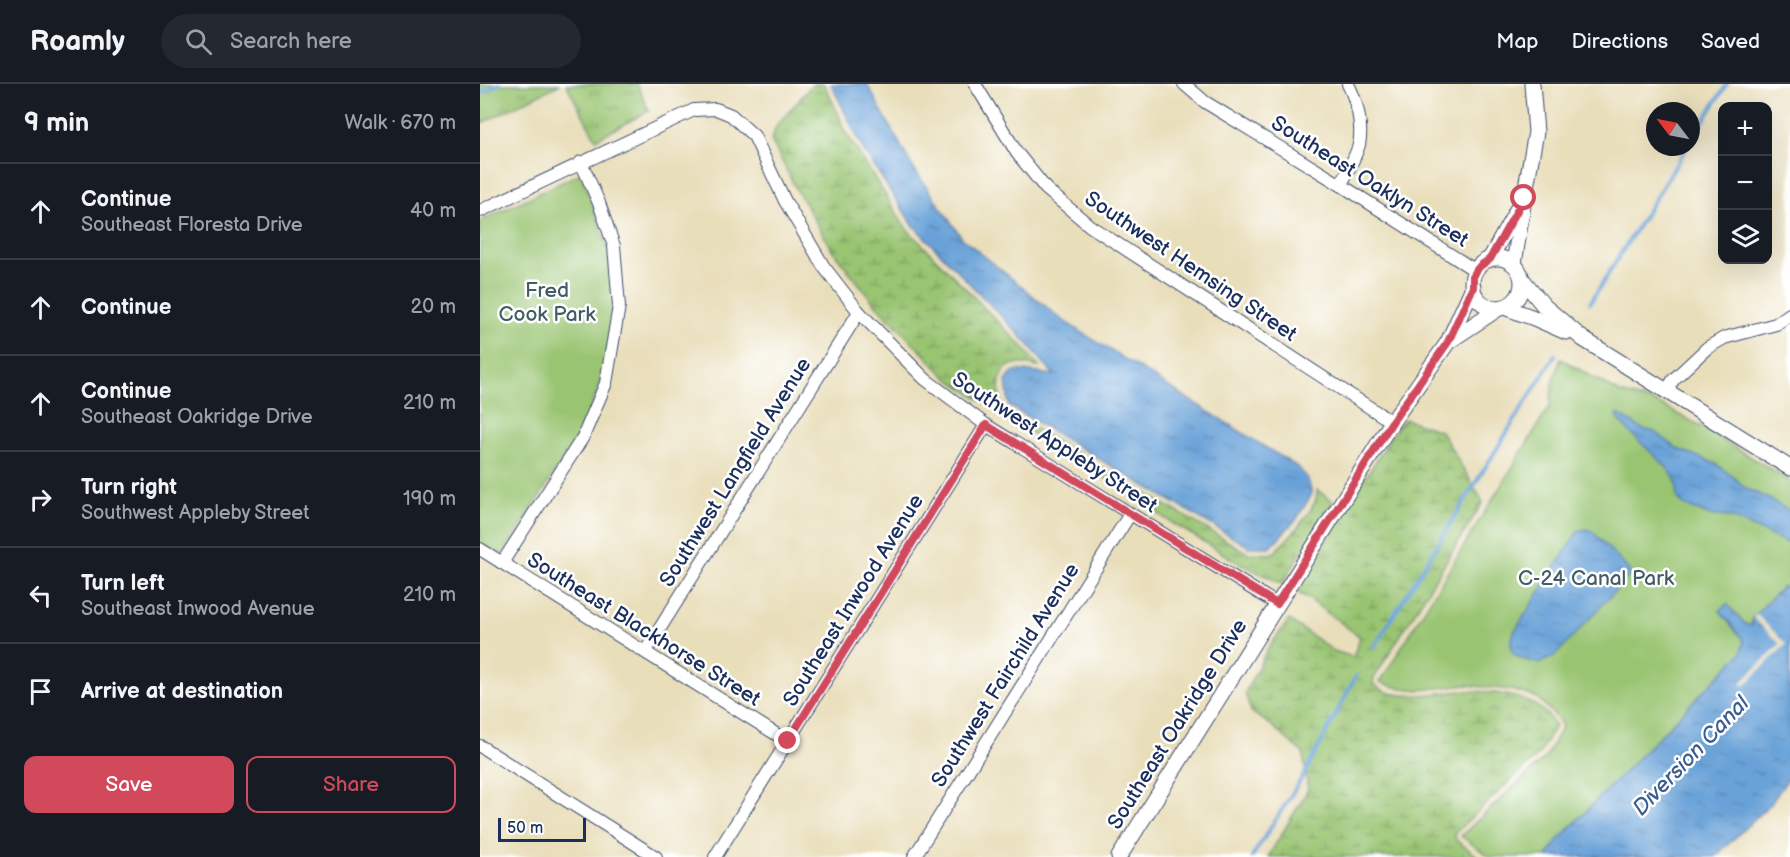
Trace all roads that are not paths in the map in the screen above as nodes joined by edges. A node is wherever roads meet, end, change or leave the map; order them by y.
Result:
1 (975, 84) edge
2 (1184, 84) edge
3 (1348, 84) edge
4 (1535, 85) edge
5 (581, 162) junction
6 (1341, 185) junction
7 (1524, 198) junction
8 (480, 211) edge
9 (1490, 259) junction
10 (1514, 264) junction
11 (1476, 271) junction
12 (1522, 279) junction
13 (1473, 287) junction
14 (1502, 308) junction
15 (859, 312) junction
16 (1790, 314) edge
17 (1583, 339) junction
18 (1448, 342) junction
19 (1666, 391) junction
20 (1392, 422) junction
21 (986, 425) junction
22 (1790, 468) edge
23 (1130, 514) junction
24 (480, 549) edge
25 (502, 563) junction
26 (1277, 604) junction
27 (645, 652) junction
28 (788, 741) junction
29 (480, 747) edge
30 (656, 857) edge
31 (715, 857) edge
32 (914, 857) edge
33 (1119, 857) edge

1 - 20 street, Southwest Hemsing Street
2 - 6 street, Southeast Oaklyn Street
3 - 6 street
4 - 7 street
5 - 8 street
5 - 15 street, Southwest Appleby Street
5 - 25 street
6 - 11 street, Southeast Oaklyn Street
7 - 9 street
7 - 10 street
9 - 10 street
9 - 11 street
10 - 12 street
11 - 13 street
12 - 14 street
12 - 17 street
13 - 14 street
13 - 18 street, Southeast Oakridge Drive
14 - 17 street
14 - 18 street, Southeast Oakridge Drive
15 - 21 street, Southwest Appleby Street
15 - 27 street, Southwest Langfield Avenue
16 - 19 street
17 - 19 street
18 - 20 street, Southeast Oakridge Drive
19 - 22 street
20 - 26 street, Southeast Oakridge Drive
21 - 23 street, Southwest Appleby Street
21 - 28 street, Southeast Inwood Avenue
23 - 26 street, Southwest Appleby Street
23 - 32 street, Southwest Fairchild Avenue
24 - 25 street, Southeast Blackhorse Street
25 - 27 street, Southeast Blackhorse Street
26 - 33 street, Southeast Oakridge Drive
27 - 28 street, Southeast Blackhorse Street
28 - 31 street, Southeast Inwood Avenue
29 - 30 street

